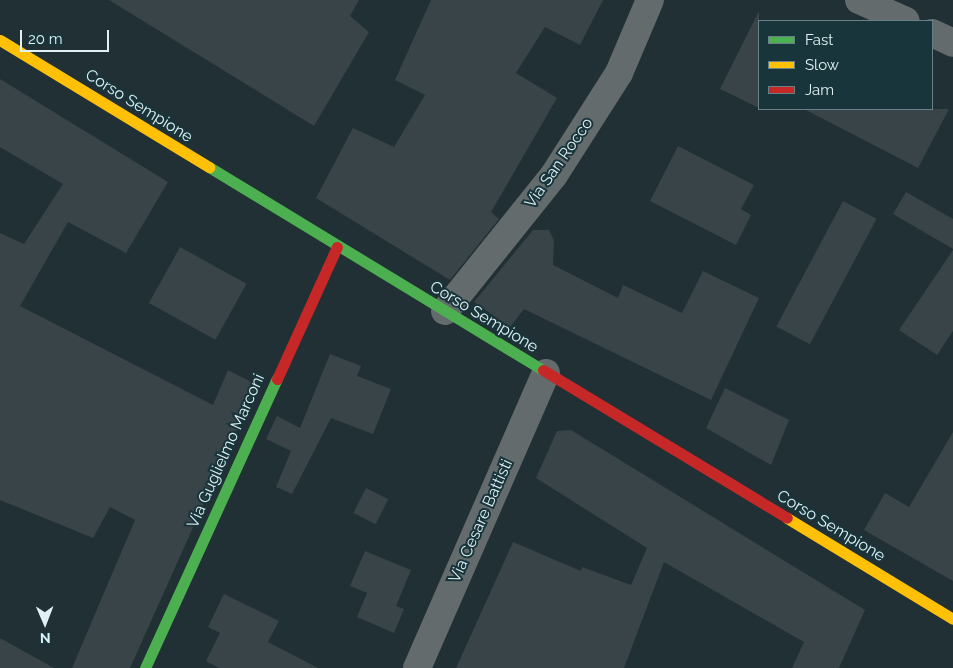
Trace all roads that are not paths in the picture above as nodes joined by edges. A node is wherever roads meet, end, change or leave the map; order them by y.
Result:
1 (650, 0) edge
2 (859, 0) edge
3 (904, 20) edge
4 (933, 33) edge
5 (0, 40) edge
6 (953, 43) edge
7 (337, 247) junction
8 (445, 311) junction
9 (546, 373) junction
10 (953, 619) edge
11 (145, 668) edge
12 (417, 668) edge

1 - 8 street, Via San Rocco
2 - 3 street
4 - 6 street
5 - 7 street, Corso Sempione
7 - 8 street, Corso Sempione
7 - 11 street, Via Guglielmo Marconi
8 - 9 street, Corso Sempione
9 - 10 street, Corso Sempione
9 - 12 street, Via Cesare Battisti

